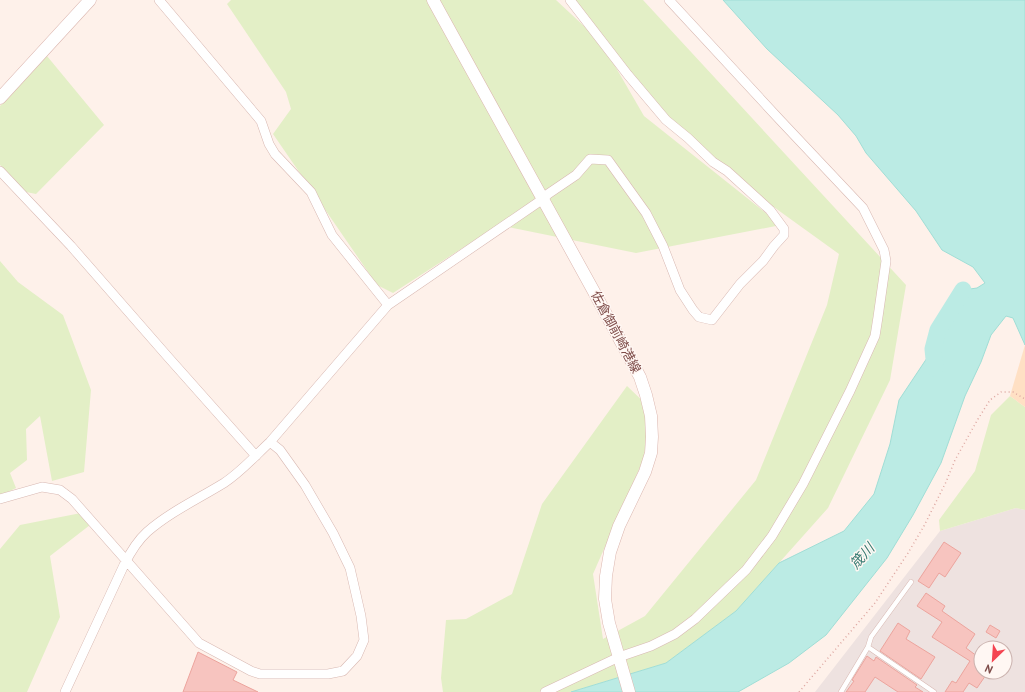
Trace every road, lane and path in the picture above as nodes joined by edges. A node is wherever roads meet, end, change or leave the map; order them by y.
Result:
1 (90, 0) edge
2 (159, 0) edge
3 (433, 0) edge
4 (570, 0) edge
5 (669, 0) edge
6 (0, 98) edge
7 (0, 171) edge
8 (543, 199) junction
9 (388, 305) junction
10 (1025, 399) edge
11 (270, 442) junction
12 (256, 456) junction
13 (0, 499) edge
14 (126, 560) junction
15 (911, 582) dead end
16 (868, 647) junction
17 (619, 659) junction
18 (65, 692) edge
19 (545, 692) edge
20 (629, 692) edge
21 (799, 692) edge
22 (841, 692) edge
23 (934, 692) edge

1 - 6 main road
2 - 9 street
3 - 8 main road, 佐倉御前崎港線
4 - 8 street
5 - 17 street
7 - 12 street
8 - 9 street
8 - 17 main road, 佐倉御前崎港線
9 - 11 street
10 - 21 path
11 - 12 street
11 - 14 street
12 - 14 street
13 - 14 street
14 - 18 street
15 - 16 lane
16 - 22 lane
16 - 23 lane
17 - 19 street
17 - 20 main road, 佐倉御前崎港線

